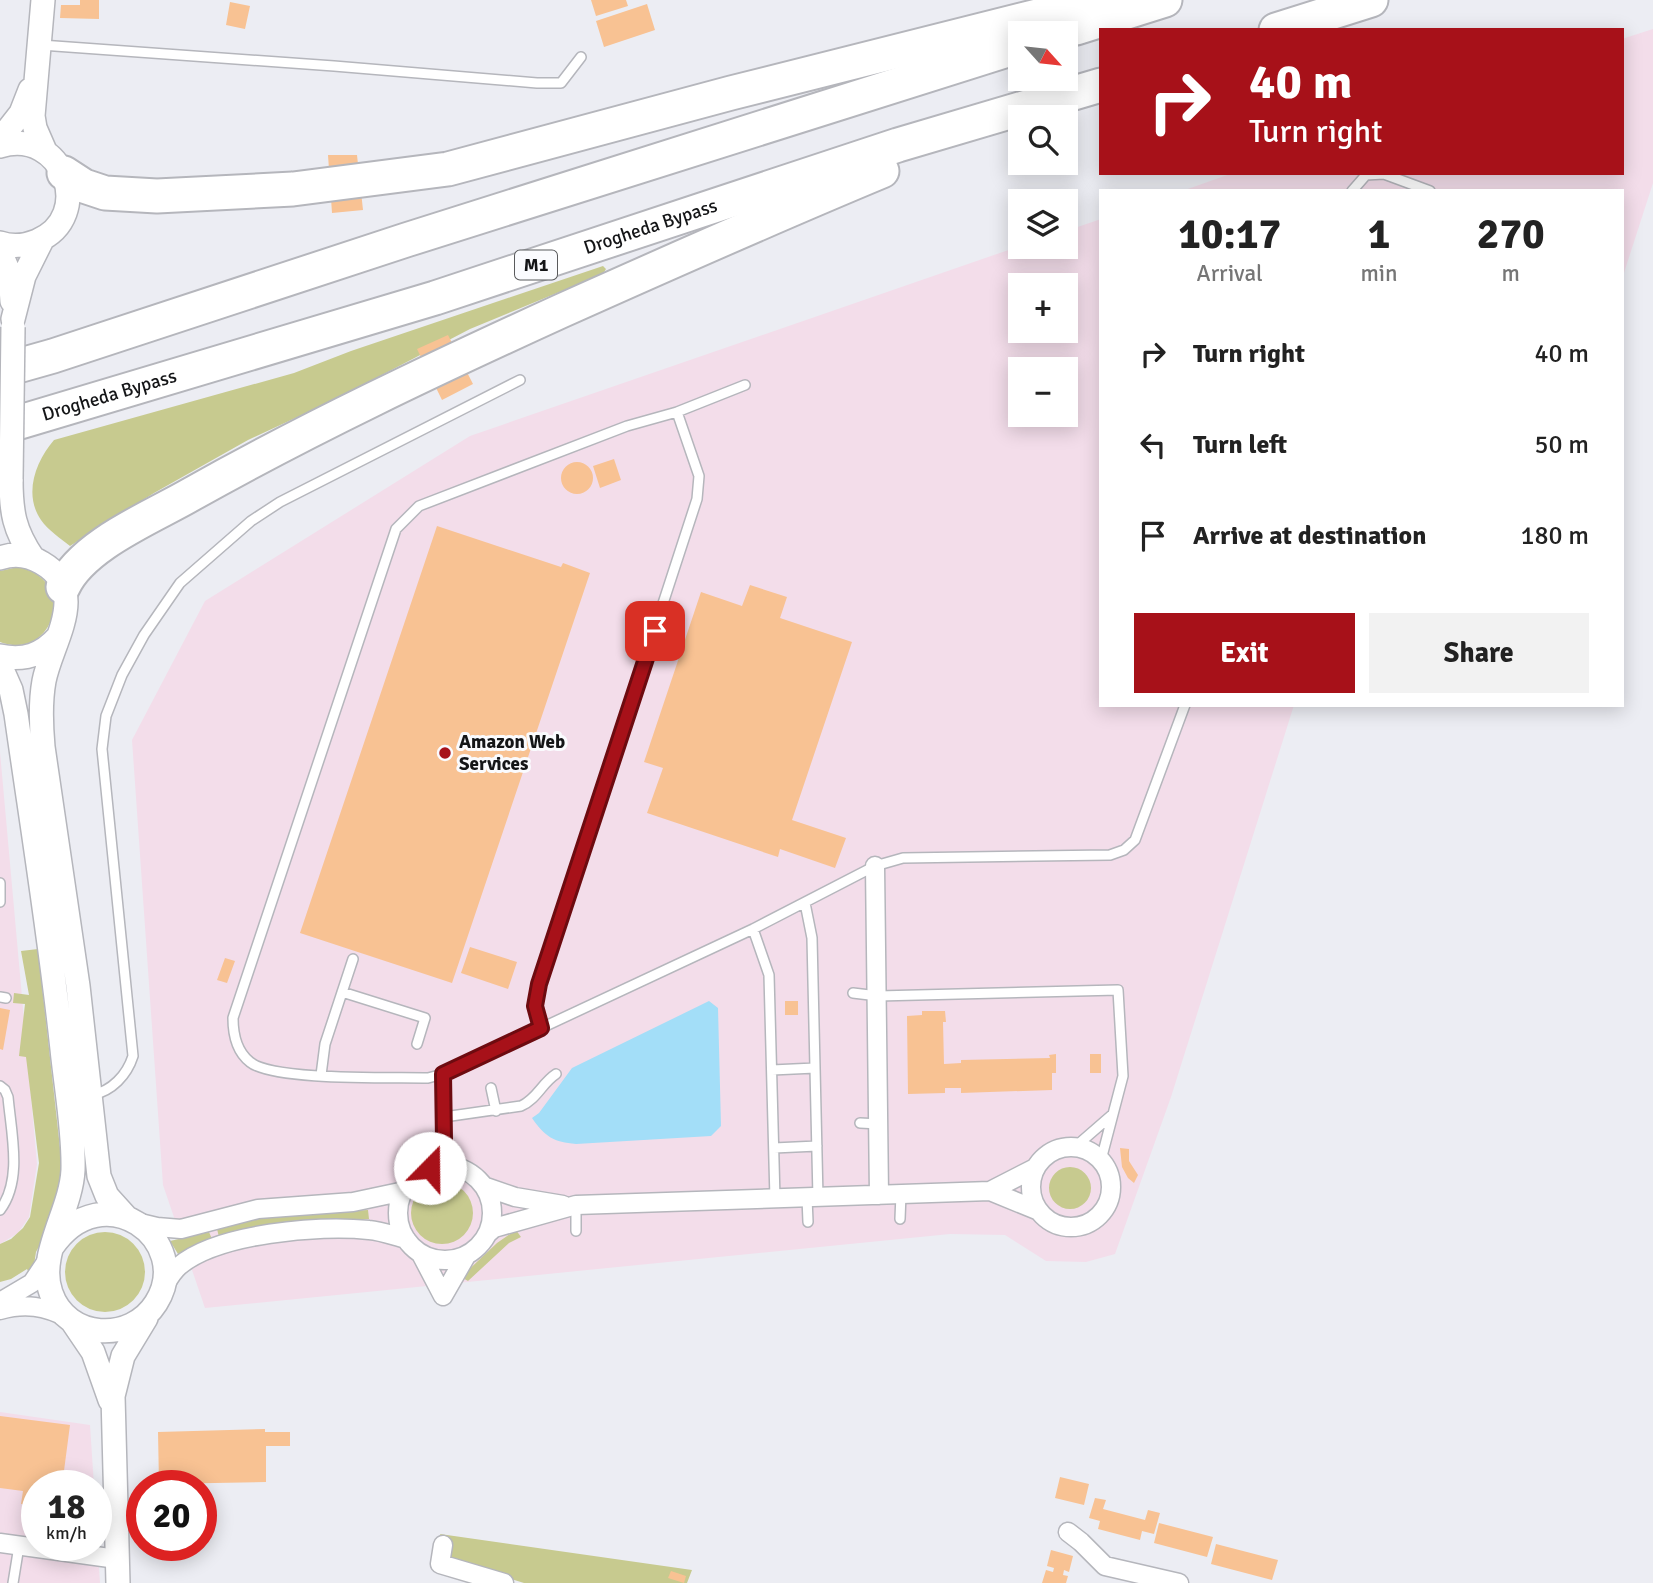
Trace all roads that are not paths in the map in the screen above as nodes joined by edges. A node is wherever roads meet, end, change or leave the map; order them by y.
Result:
1 (43, 0) edge
2 (1101, 0) edge
3 (1165, 0) edge
4 (1371, 0) edge
5 (1078, 27) edge
6 (1282, 28) edge
7 (1008, 50) edge
8 (40, 53) junction
9 (581, 57) dead end
10 (1099, 86) edge
11 (1069, 95) junction
12 (0, 140) edge
13 (0, 146) edge
14 (54, 162) junction
15 (1366, 175) edge
16 (1387, 175) edge
17 (1354, 189) edge
18 (1425, 189) edge
19 (43, 239) junction
20 (0, 243) edge
21 (0, 251) edge
22 (13, 323) junction
23 (0, 371) edge
24 (520, 380) dead end
25 (745, 385) dead end
26 (677, 412) junction
27 (0, 428) edge
28 (11, 503) junction
29 (0, 537) edge
30 (0, 558) edge
31 (33, 558) junction
32 (63, 587) junction
33 (58, 637) junction
34 (0, 656) edge
35 (0, 665) edge
36 (1184, 707) edge
37 (874, 866) junction
38 (0, 883) edge
39 (0, 902) edge
40 (805, 903) junction
41 (753, 929) junction
42 (353, 959) dead end
43 (342, 992) junction
44 (853, 993) dead end
45 (878, 996) junction
46 (541, 1028) junction
47 (417, 1044) dead end
48 (815, 1068) junction
49 (772, 1070) junction
50 (443, 1074) junction
51 (556, 1074) dead end
52 (321, 1075) junction
53 (0, 1086) edge
54 (491, 1088) dead end
55 (90, 1095) junction
56 (496, 1111) junction
57 (1114, 1114) junction
58 (443, 1117) junction
59 (860, 1123) dead end
60 (879, 1124) junction
61 (444, 1140) junction
62 (817, 1146) junction
63 (1074, 1147) junction
64 (774, 1148) junction
65 (1101, 1160) junction
66 (459, 1167) junction
67 (430, 1168) junction
68 (1035, 1168) junction
69 (486, 1187) junction
70 (990, 1191) junction
71 (401, 1192) junction
72 (901, 1194) junction
73 (879, 1195) junction
74 (813, 1198) junction
75 (775, 1199) junction
76 (573, 1205) junction
77 (0, 1210) edge
78 (1039, 1211) junction
79 (131, 1219) junction
80 (900, 1219) dead end
81 (808, 1222) dead end
82 (576, 1231) dead end
83 (487, 1234) junction
84 (406, 1239) junction
85 (51, 1252) junction
86 (421, 1254) junction
87 (466, 1256) junction
88 (163, 1288) junction
89 (0, 1302) edge
90 (0, 1310) edge
91 (151, 1310) junction
92 (70, 1320) junction
93 (112, 1417) junction
94 (1068, 1532) dead end
95 (0, 1543) edge
96 (443, 1545) dead end
97 (19, 1546) junction
98 (117, 1559) junction
99 (1103, 1575) edge
100 (13, 1583) edge
101 (118, 1583) edge
102 (503, 1583) edge
103 (1179, 1583) edge

1 - 8 street
2 - 14 highway
3 - 5 highway
4 - 6 highway
7 - 23 highway
8 - 9 lane
8 - 12 street
8 - 14 street
10 - 11 highway, Drogheda Bypass / M1
11 - 27 highway, Drogheda Bypass / M1
11 - 32 highway
13 - 14 street
14 - 19 street
15 - 17 lane
16 - 18 lane
19 - 20 street
19 - 22 street
21 - 22 street
22 - 28 street, bridge
24 - 55 lane
25 - 26 lane
26 - 46 lane
26 - 52 lane
28 - 29 street
28 - 31 street
30 - 31 street
31 - 32 street
32 - 33 street
33 - 34 street
33 - 55 street
35 - 85 street
36 - 37 lane
37 - 40 lane
37 - 45 street
38 - 39 lane
40 - 41 lane
40 - 48 lane
41 - 46 lane
41 - 49 lane
42 - 43 lane
43 - 47 lane
43 - 52 lane
44 - 45 lane
45 - 57 lane
45 - 60 street
46 - 50 lane
48 - 49 lane
48 - 62 lane
49 - 64 lane
50 - 52 lane
50 - 58 lane
51 - 56 lane
53 - 77 lane
54 - 56 lane
55 - 79 street
56 - 58 lane
57 - 63 lane
57 - 65 lane
58 - 61 lane
59 - 60 lane
60 - 73 street
61 - 66 lane
61 - 67 lane
62 - 64 lane
62 - 74 lane
63 - 65 street
63 - 68 street
64 - 75 lane
65 - 78 street
66 - 67 street
66 - 69 street
67 - 71 street
68 - 70 street
68 - 78 street
69 - 76 street
69 - 83 street
70 - 72 street
70 - 78 street
71 - 79 street
71 - 84 street
72 - 73 street
72 - 80 lane
73 - 74 street
74 - 75 street
74 - 81 lane
75 - 76 street
76 - 82 lane
76 - 83 street
79 - 85 street
79 - 88 street
83 - 87 street
84 - 86 street
84 - 88 street
85 - 89 street
85 - 92 street
86 - 87 street
86 - 87 street
88 - 91 street
90 - 92 street
91 - 92 street
91 - 93 street
92 - 93 street
93 - 98 street
94 - 99 street
95 - 97 street
96 - 102 street
97 - 98 street
97 - 100 lane
98 - 101 street
99 - 103 street

